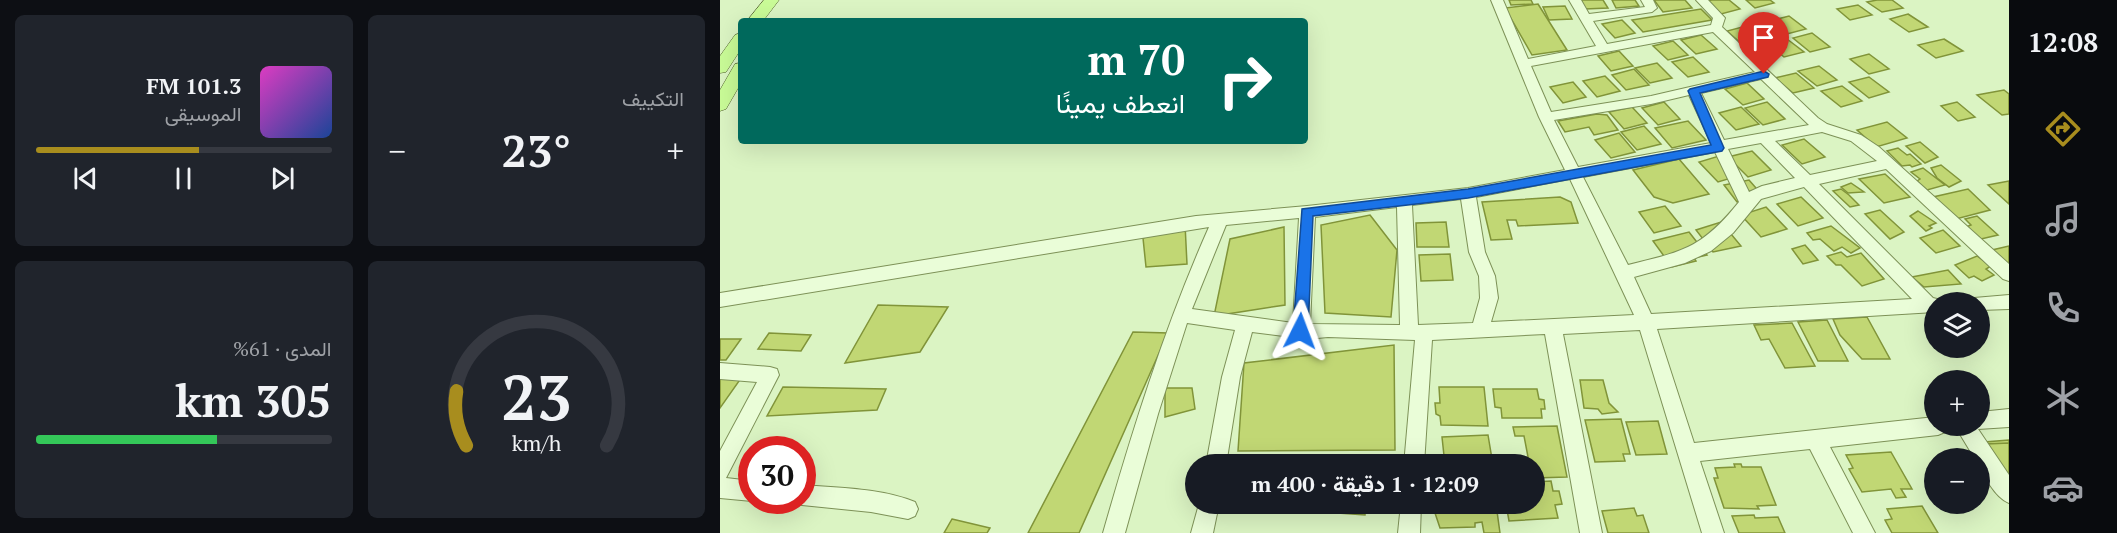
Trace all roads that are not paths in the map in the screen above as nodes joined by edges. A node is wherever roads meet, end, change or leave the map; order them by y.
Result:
1 (772, 0) edge
2 (789, 0) edge
3 (1497, 0) edge
4 (1575, 0) edge
5 (1647, 0) edge
6 (1702, 0) edge
7 (757, 18) edge
8 (775, 18) edge
9 (1585, 18) junction
10 (1716, 28) junction
11 (738, 42) edge
12 (1603, 48) junction
13 (1524, 63) junction
14 (720, 68) edge
15 (738, 73) edge
16 (1764, 74) junction
17 (1694, 91) junction
18 (720, 105) edge
19 (1546, 117) junction
20 (1822, 127) junction
21 (1765, 139) junction
22 (1718, 148) junction
23 (1890, 164) junction
24 (1574, 175) junction
25 (1808, 182) junction
26 (1468, 193) junction
27 (1404, 201) junction
28 (1746, 202) junction
29 (1307, 212) junction
30 (1220, 220) junction
31 (1624, 273) junction
32 (2009, 274) edge
33 (1924, 298) edge
34 (720, 300) edge
35 (2009, 302) edge
36 (1990, 303) edge
37 (1924, 306) edge
38 (1180, 315) junction
39 (1646, 322) junction
40 (1245, 325) junction
41 (1553, 327) junction
42 (1480, 330) junction
43 (1300, 331) junction
44 (1416, 332) junction
45 (720, 371) edge
46 (2009, 418) edge
47 (1990, 421) edge
48 (1924, 427) edge
49 (1972, 436) edge
50 (1815, 439) junction
51 (1687, 453) junction
52 (1218, 454) edge
53 (1414, 454) edge
54 (720, 471) edge
55 (720, 488) edge
56 (738, 490) edge
57 (2009, 493) edge
58 (816, 496) edge
59 (908, 509) dead end
60 (1207, 514) edge
61 (1410, 514) edge
62 (1114, 533) edge
63 (1202, 533) edge
64 (1409, 533) edge
65 (1591, 533) edge
66 (1713, 533) edge
67 (1864, 533) edge

1 - 7 main road
2 - 8 main road
3 - 13 street
4 - 9 street
5 - 9 street
6 - 10 street
9 - 12 street
10 - 12 street
10 - 16 street
11 - 14 main road
12 - 13 street
13 - 19 street
15 - 18 main road
16 - 17 street
16 - 20 street
17 - 19 street
17 - 22 street
19 - 24 street
20 - 21 street
20 - 23 street
21 - 22 street
21 - 25 street
22 - 24 street
22 - 28 street
23 - 25 street
23 - 32 street
24 - 26 street
24 - 31 street
25 - 28 street
25 - 33 street
26 - 27 street
26 - 42 street
27 - 29 street
27 - 44 street
28 - 31 street
29 - 30 street
29 - 43 street
30 - 34 street
30 - 38 street
31 - 39 street
35 - 36 street
37 - 39 street
38 - 40 street
38 - 62 street
39 - 41 street
39 - 51 street
40 - 43 street
40 - 52 street
41 - 42 street
41 - 65 street
42 - 44 street
43 - 44 street
44 - 53 street
45 - 54 street
46 - 47 street
48 - 50 street
49 - 57 street
50 - 51 street
50 - 67 street
51 - 66 street
55 - 56 street
58 - 59 street
60 - 63 street
61 - 64 street

